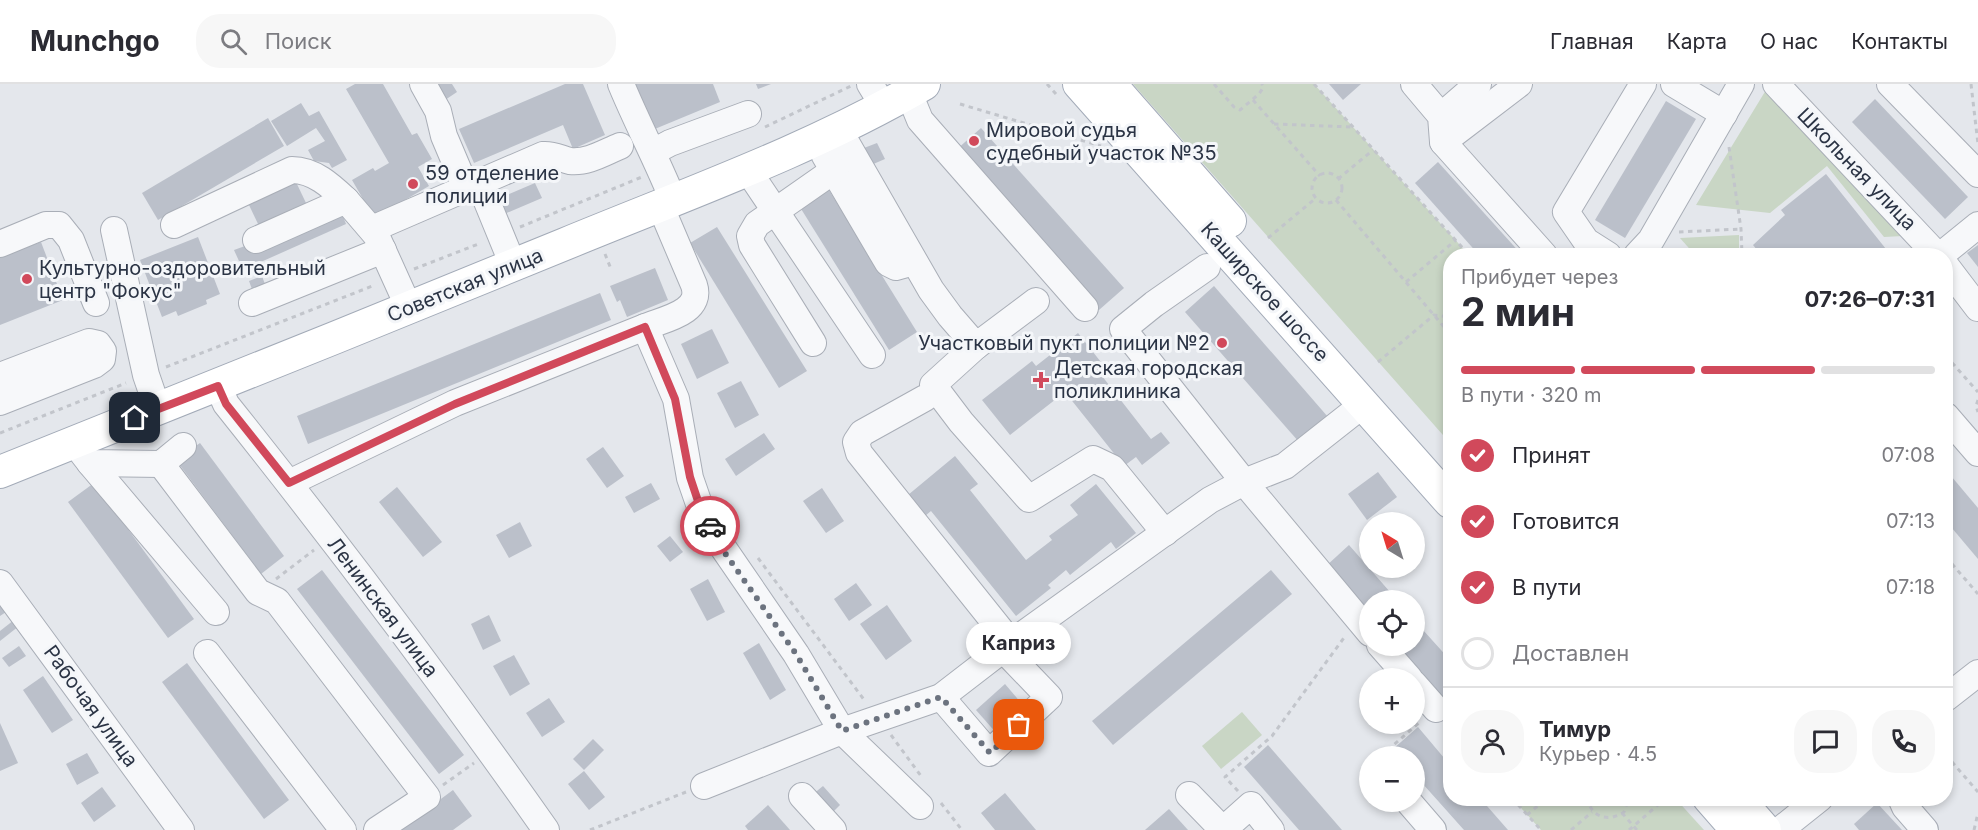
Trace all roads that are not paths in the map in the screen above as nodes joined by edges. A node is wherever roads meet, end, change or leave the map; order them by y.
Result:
1 (423, 84) edge
2 (621, 84) edge
3 (1079, 84) edge
4 (1110, 84) edge
5 (1414, 84) edge
6 (1478, 84) edge
7 (1519, 84) edge
8 (1643, 84) edge
9 (1674, 84) edge
10 (1741, 84) edge
11 (1776, 84) edge
12 (1890, 84) edge
13 (897, 92) edge
14 (1724, 114) junction
15 (1441, 116) junction
16 (755, 121) road end
17 (828, 135) junction
18 (1443, 142) junction
19 (620, 146) dead end
20 (653, 152) junction
21 (747, 169) junction
22 (833, 171) junction
23 (1978, 174) edge
24 (472, 185) junction
25 (346, 200) junction
26 (667, 202) junction
27 (774, 211) junction
28 (174, 225) dead end
29 (1978, 225) edge
30 (114, 230) dead end
31 (378, 239) junction
32 (256, 240) dead end
33 (0, 244) edge
34 (1652, 246) edge
35 (1538, 248) edge
36 (1597, 248) edge
37 (1932, 248) edge
38 (1948, 248) edge
39 (914, 262) junction
40 (513, 265) junction
41 (1207, 267) dead end
42 (1953, 275) edge
43 (1036, 301) dead end
44 (96, 303) dead end
45 (252, 303) dead end
46 (409, 308) junction
47 (1085, 308) dead end
48 (1978, 308) edge
49 (645, 327) junction
50 (813, 343) dead end
51 (976, 346) junction
52 (872, 355) dead end
53 (0, 376) edge
54 (218, 386) junction
55 (925, 398) dead end
56 (0, 402) edge
57 (1365, 404) junction
58 (158, 410) junction
59 (1953, 424) edge
60 (183, 446) dead end
61 (82, 453) junction
62 (1978, 453) edge
63 (1443, 463) edge
64 (161, 464) junction
65 (0, 472) edge
66 (1244, 482) junction
67 (289, 483) junction
68 (1443, 494) edge
69 (1165, 533) junction
70 (0, 583) edge
71 (216, 612) dead end
72 (1359, 620) edge
73 (1007, 646) junction
74 (207, 653) dead end
75 (1390, 656) edge
76 (1400, 668) edge
77 (1978, 673) edge
78 (1953, 693) edge
79 (1425, 696) edge
80 (941, 697) junction
81 (1436, 709) road end
82 (842, 731) junction
83 (704, 786) road end
84 (1189, 795) dead end
85 (802, 796) dead end
86 (929, 797) road end
87 (1716, 806) edge
88 (1744, 806) edge
89 (1810, 806) edge
90 (1904, 806) edge
91 (1417, 812) edge
92 (181, 830) edge
93 (343, 830) edge
94 (377, 830) edge
95 (546, 830) edge
96 (832, 830) edge
97 (1271, 830) edge
98 (1433, 830) edge
99 (1737, 830) edge
100 (1765, 830) edge
101 (1780, 830) edge
102 (1925, 830) edge

1 - 24 street
2 - 20 street
3 - 57 main road, Каширское шоссе
4 - 63 main road, Каширское шоссе
5 - 15 street
6 - 15 street
7 - 18 street
8 - 36 street
9 - 14 street
10 - 14 street
11 - 37 street, Школьная улица
12 - 23 street
13 - 17 main road, Советская улица
13 - 47 street
14 - 34 street
15 - 18 street
16 - 20 street
17 - 21 main road, Советская улица
17 - 22 street
17 - 39 street
18 - 35 street
19 - 24 street
20 - 26 street
21 - 26 main road, Советская улица
21 - 27 street
22 - 27 street
22 - 39 street
24 - 31 street
24 - 40 street
25 - 28 street
25 - 31 street
25 - 32 street
26 - 40 main road, Советская улица
26 - 49 street
27 - 50 street
27 - 52 street
29 - 38 street
30 - 58 street
31 - 45 street
31 - 46 street
33 - 44 street
39 - 51 street
40 - 46 main road, Советская улица
41 - 66 street
42 - 48 street
43 - 51 street
46 - 54 main road, Советская улица
49 - 67 street
49 - 82 street
51 - 69 street
53 - 56 street
54 - 58 main road, Советская улица
54 - 67 street, Ленинская улица
55 - 73 street
57 - 66 street
57 - 68 main road, Каширское шоссе
58 - 61 main road, Советская улица
59 - 62 street
60 - 64 street
61 - 64 street
61 - 65 main road, Советская улица
61 - 71 street
64 - 94 street
66 - 69 street
66 - 72 street
67 - 95 street, Ленинская улица
69 - 73 street
70 - 92 street, Рабочая улица
73 - 80 street
73 - 80 street
74 - 93 street
75 - 76 street
77 - 78 street
79 - 81 street
80 - 82 street
82 - 83 street
82 - 86 street
84 - 97 street
85 - 96 street
87 - 99 main road
88 - 100 main road
89 - 101 street
90 - 102 street
91 - 98 street

